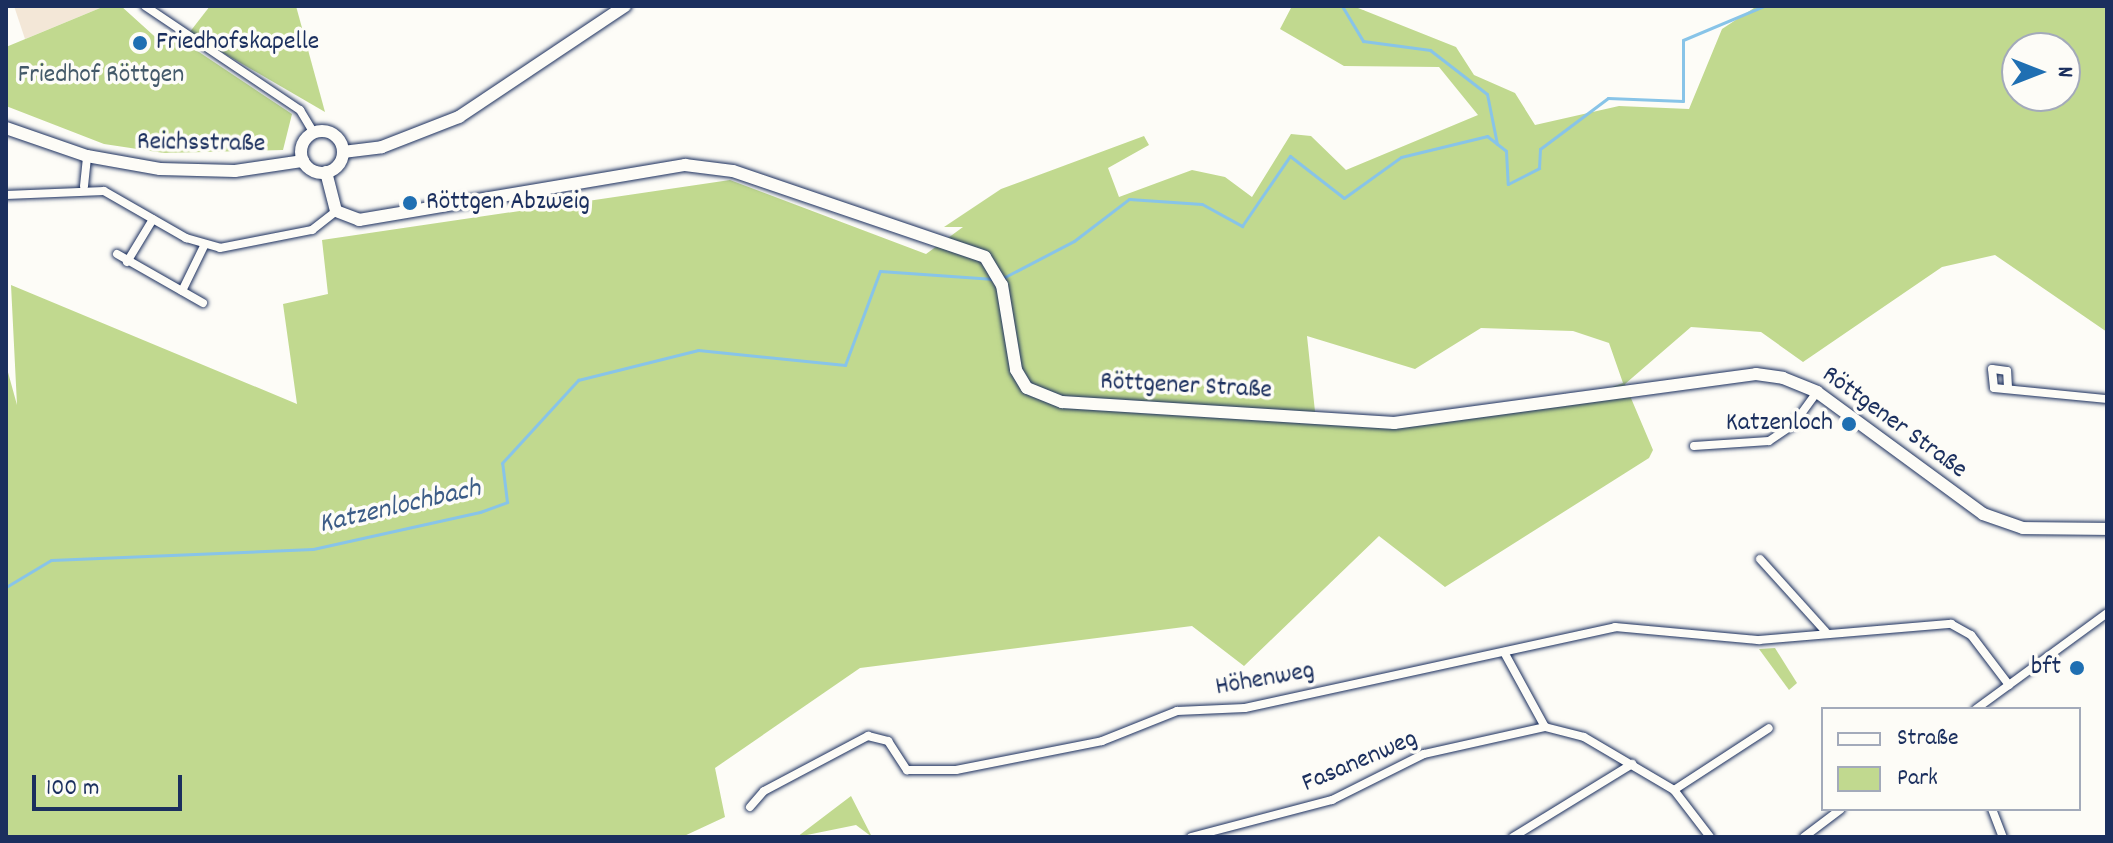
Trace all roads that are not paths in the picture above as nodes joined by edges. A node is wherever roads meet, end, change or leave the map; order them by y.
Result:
1 (145, 6) edge
2 (625, 6) edge
3 (6, 128) edge
4 (314, 133) junction
5 (343, 152) junction
6 (87, 156) junction
7 (303, 161) junction
8 (326, 172) junction
9 (84, 186) junction
10 (6, 195) edge
11 (336, 211) junction
12 (153, 219) junction
13 (204, 246) junction
14 (117, 254) dead end
15 (127, 262) junction
16 (182, 291) junction
17 (203, 303) dead end
18 (2008, 388) dead end
19 (1817, 392) junction
20 (2107, 399) edge
21 (1694, 446) dead end
22 (2107, 529) edge
23 (1760, 559) dead end
24 (2107, 613) edge
25 (1826, 632) junction
26 (1504, 652) junction
27 (2009, 685) junction
28 (1979, 707) edge
29 (1545, 727) junction
30 (1769, 728) dead end
31 (1632, 764) junction
32 (1674, 790) junction
33 (750, 807) dead end
34 (1838, 811) edge
35 (1993, 811) edge
36 (1228, 826) junction
37 (1191, 837) edge
38 (1230, 837) edge
39 (1513, 837) edge
40 (1710, 837) edge
41 (1804, 837) edge
42 (2003, 837) edge

1 - 4 street
2 - 5 street
3 - 6 street, Reichsstraße
4 - 5 street
4 - 7 street
5 - 8 street
6 - 7 street, Reichsstraße
6 - 9 street
7 - 8 street
8 - 11 street
9 - 10 street
9 - 12 street
11 - 13 street
11 - 19 street, Röttgener Straße
12 - 13 street
12 - 15 street
13 - 16 street
14 - 15 street
15 - 16 street
16 - 17 street
18 - 20 street
19 - 21 street
19 - 22 street, Röttgener Straße
23 - 25 street
24 - 27 street
25 - 26 street, Höhenweg
25 - 27 street, Höhenweg
26 - 29 street
26 - 33 street, Höhenweg
27 - 28 street
29 - 31 street
29 - 36 street, Fasanenweg
30 - 32 street
31 - 32 street
31 - 39 street
32 - 40 street
34 - 41 street
35 - 42 street
36 - 37 street, Fasanenweg
36 - 38 street

